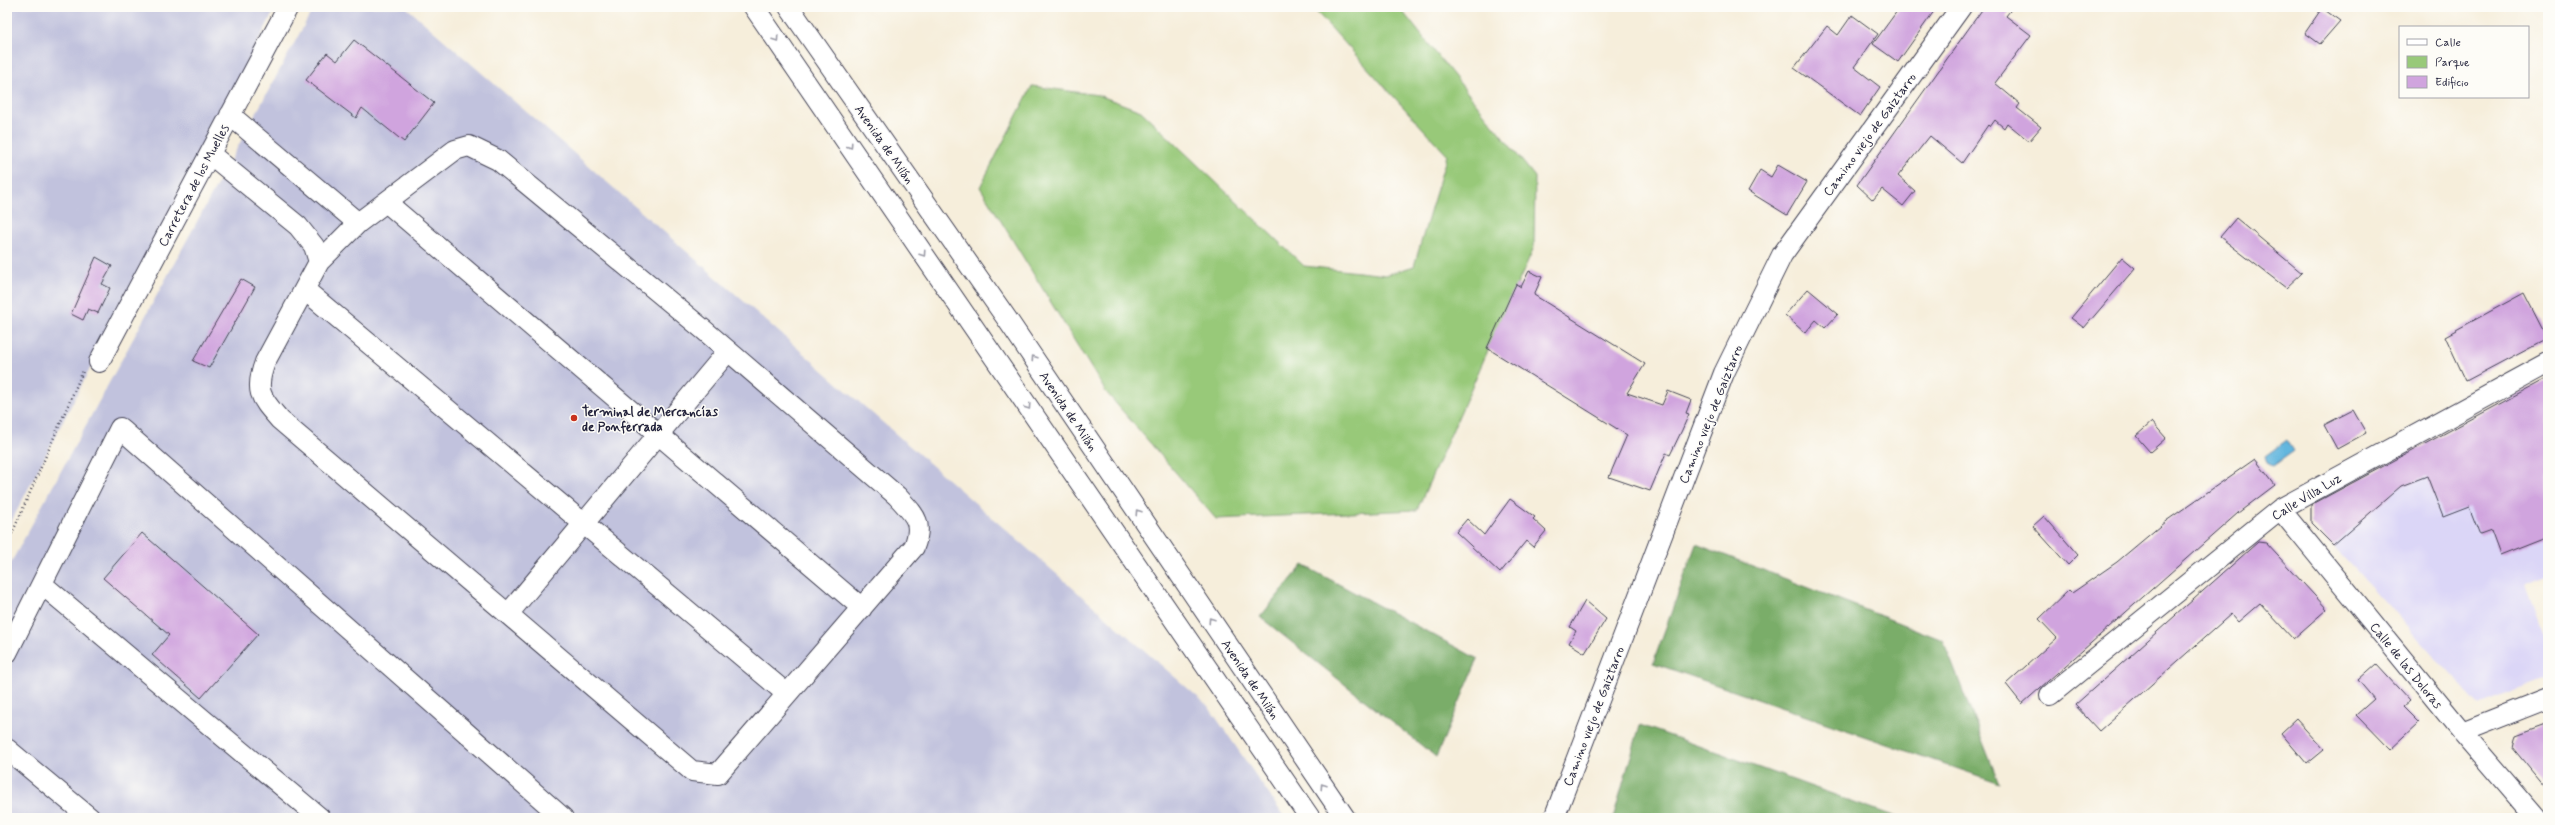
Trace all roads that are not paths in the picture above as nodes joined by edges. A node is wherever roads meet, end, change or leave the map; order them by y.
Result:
1 (288, 7) edge
2 (754, 7) edge
3 (789, 7) edge
4 (1961, 7) edge
5 (230, 115) junction
6 (210, 154) junction
7 (386, 202) junction
8 (358, 223) junction
9 (319, 262) junction
10 (305, 290) junction
11 (728, 351) junction
12 (99, 362) road end
13 (2548, 363) edge
14 (658, 434) junction
15 (2280, 509) junction
16 (582, 524) junction
17 (43, 585) junction
18 (862, 608) junction
19 (508, 614) junction
20 (7, 653) edge
21 (787, 694) junction
22 (2050, 695) dead end
23 (2548, 698) edge
24 (2462, 732) junction
25 (7, 749) edge
26 (90, 818) edge
27 (320, 818) edge
28 (563, 818) edge
29 (1310, 818) edge
30 (1345, 818) edge
31 (1554, 818) edge
32 (2536, 818) edge

1 - 5 street, Carretera de los Muelles
2 -> 29 street
30 -> 3 street, Avenida de Milán
4 - 31 street, Camino viejo de Gaiztarro
5 - 6 street, Carretera de los Muelles
5 - 8 street
6 - 9 street
6 - 12 street, Carretera de los Muelles
7 - 8 street
7 - 11 street
7 - 14 street
8 - 9 street
9 - 10 street
10 - 16 street
10 - 19 street
11 - 14 street
11 - 18 street
13 - 15 street, Calle Villa Luz
14 - 16 street
14 - 18 street
15 - 22 street, Calle Villa Luz
15 - 24 street, Calle de las Doloras
16 - 19 street
16 - 21 street
17 - 20 street
17 - 27 street
17 - 28 street
18 - 21 street
19 - 21 street
23 - 24 street
24 - 32 street, Calle de las Doloras
25 - 26 street

